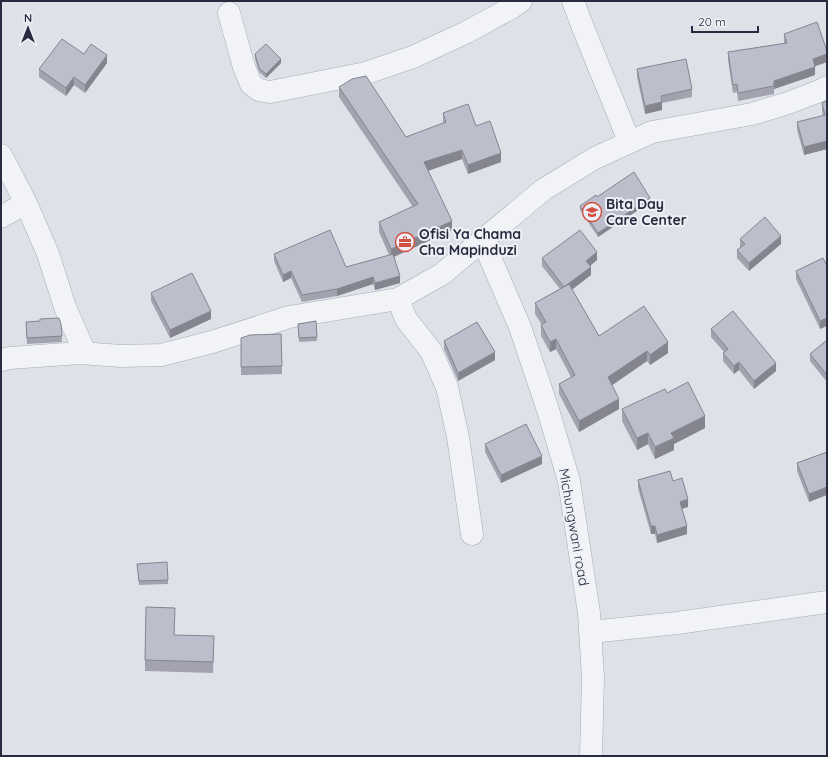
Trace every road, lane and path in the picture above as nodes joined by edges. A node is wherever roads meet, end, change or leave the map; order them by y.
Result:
1 (521, 1) edge
2 (573, 1) edge
3 (229, 13) dead end
4 (827, 87) edge
5 (629, 142) junction
6 (1, 155) edge
7 (26, 203) junction
8 (1, 217) edge
9 (482, 239) junction
10 (398, 299) junction
11 (85, 353) junction
12 (1, 360) edge
13 (472, 534) dead end
14 (827, 602) edge
15 (591, 632) junction
16 (591, 756) edge

1 - 3 street
2 - 5 street
4 - 5 street
5 - 9 street
6 - 7 street
7 - 8 street
7 - 11 street
9 - 10 street
9 - 15 street, Michungwani road
10 - 11 street
10 - 13 street
11 - 12 street
14 - 15 street
15 - 16 street, Michungwani road

